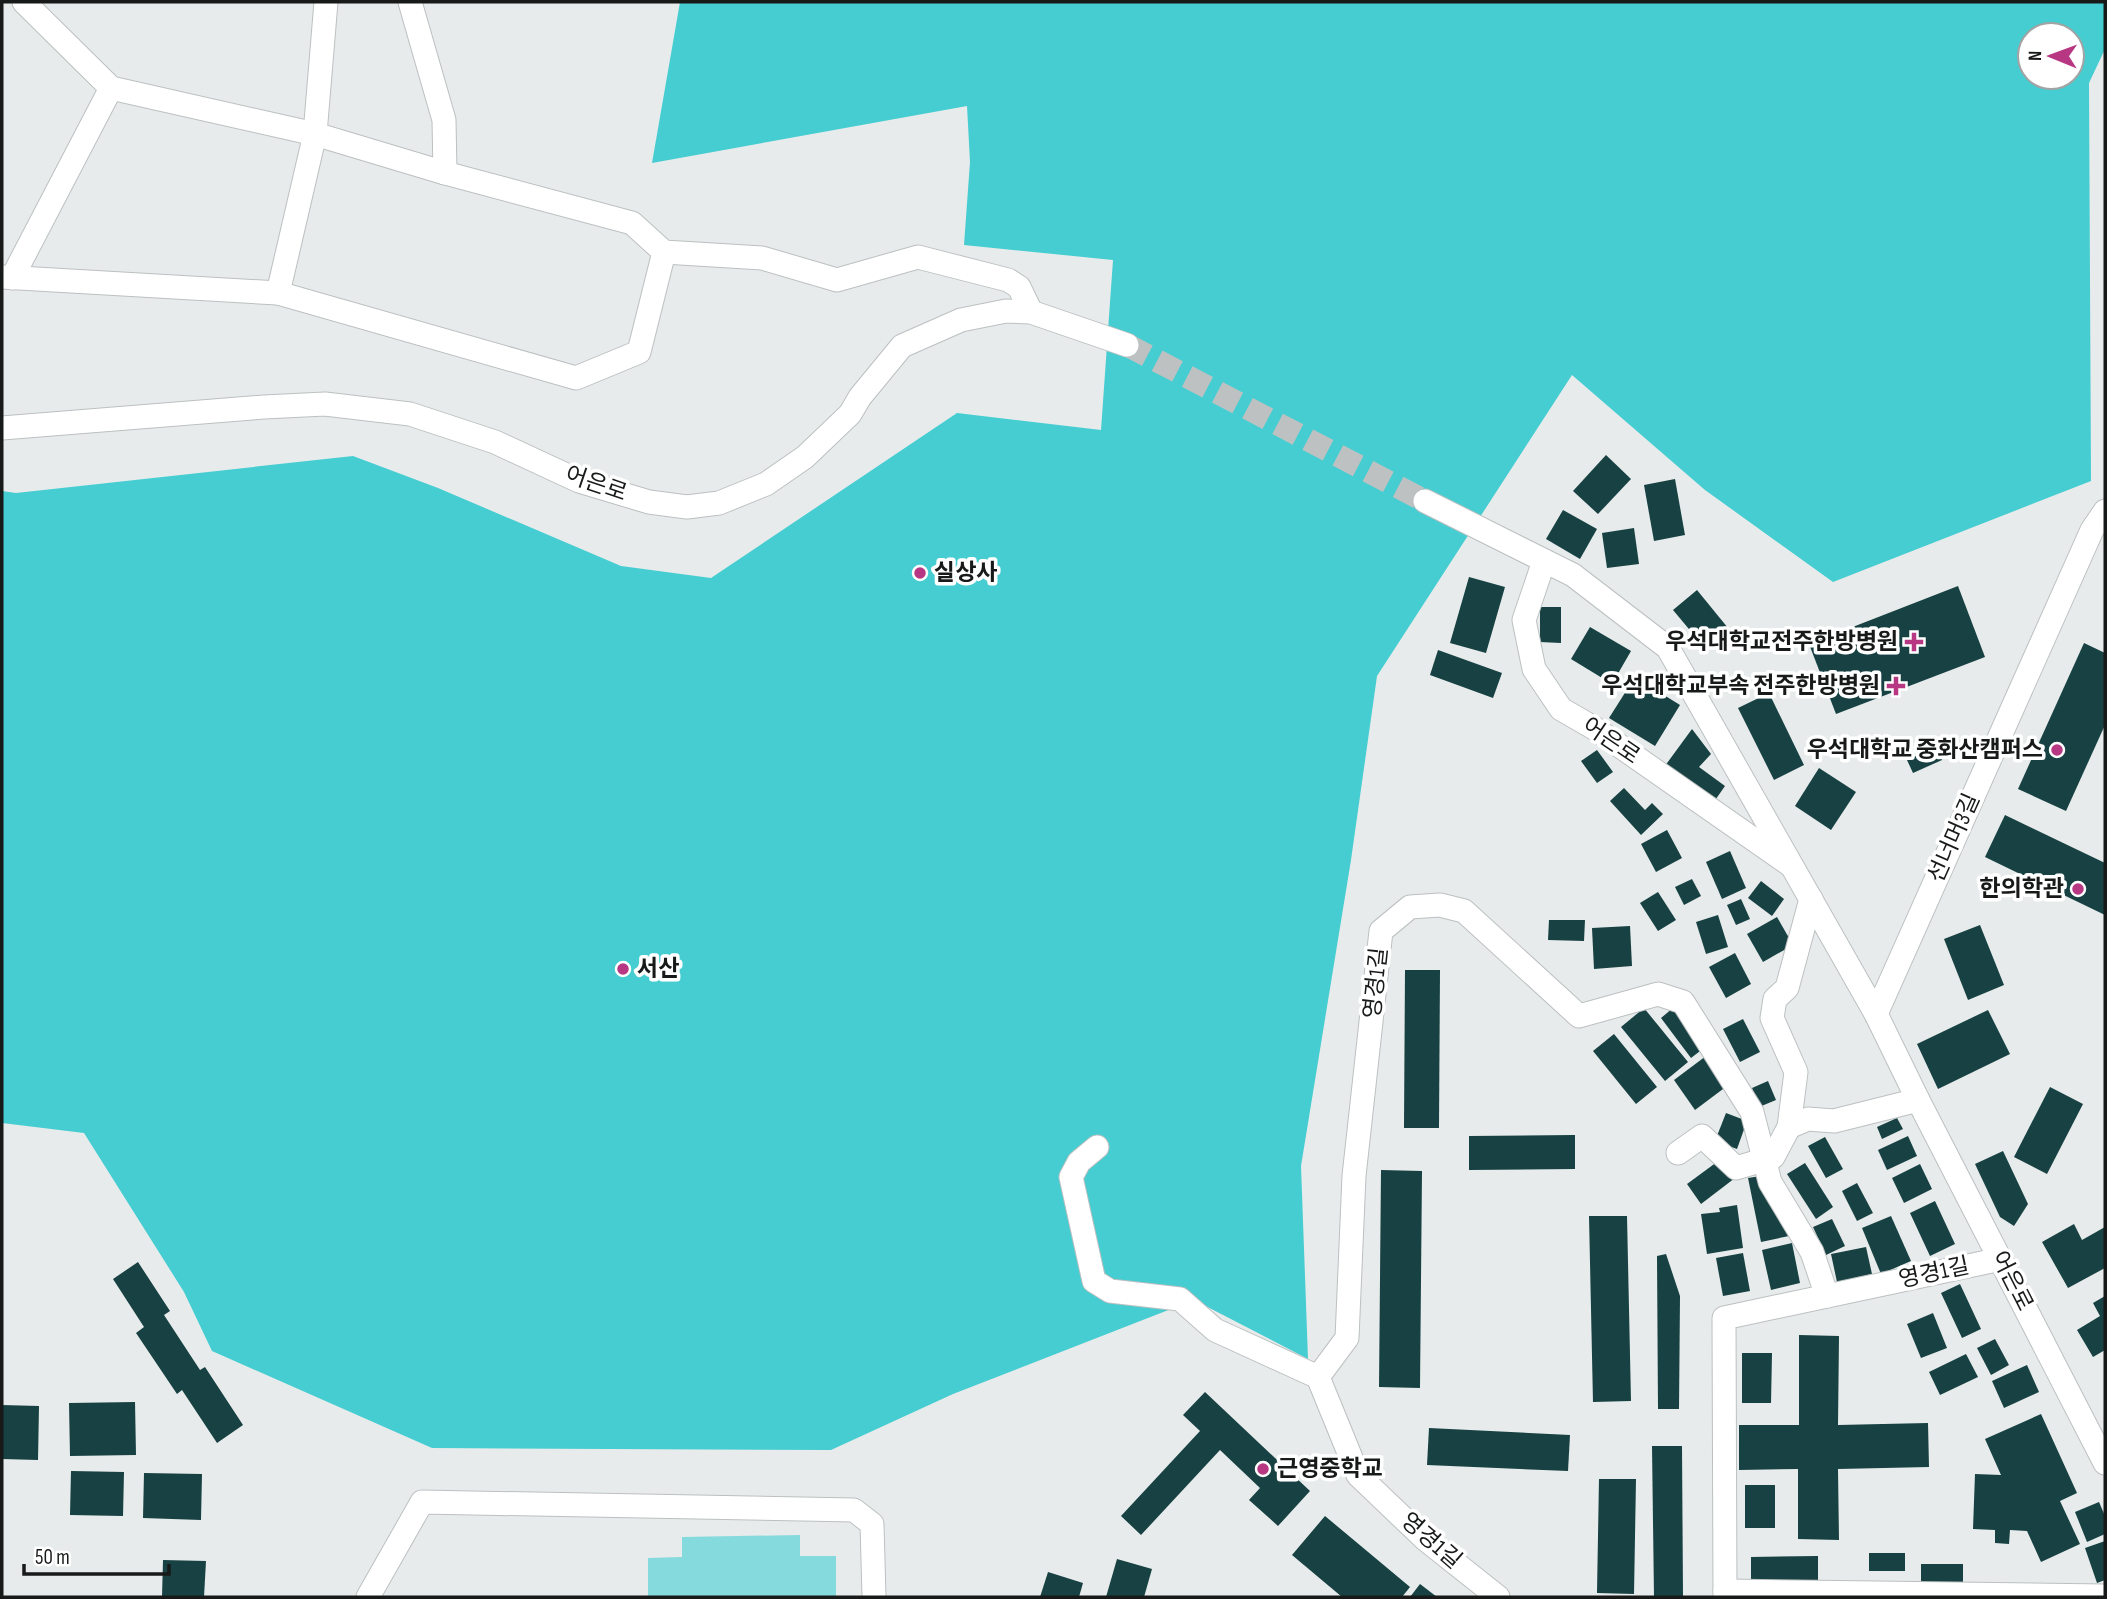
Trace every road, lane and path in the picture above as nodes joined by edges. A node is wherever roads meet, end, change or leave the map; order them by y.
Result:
1 (24, 2) edge
2 (326, 2) edge
3 (410, 2) edge
4 (111, 88) junction
5 (315, 134) junction
6 (445, 173) junction
7 (664, 252) junction
8 (7, 278) edge
9 (278, 293) junction
10 (1031, 312) junction
11 (1127, 345) tunnel mouth
12 (2, 428) edge
13 (1425, 501) tunnel mouth
14 (2105, 512) edge
15 (1544, 561) junction
16 (1792, 866) junction
17 (1811, 899) junction
18 (1876, 1014) junction
19 (1918, 1100) junction
20 (1788, 1127) junction
21 (1097, 1147) dead end
22 (1678, 1153) dead end
23 (1764, 1158) junction
24 (2001, 1258) junction
25 (1826, 1296) junction
26 (1318, 1377) junction
27 (2105, 1463) edge
28 (1725, 1594) edge
29 (2030, 1595) edge
30 (2105, 1596) edge
31 (368, 1597) edge
32 (874, 1597) edge
33 (1498, 1597) edge

1 - 4 street
2 - 5 street
3 - 6 street
4 - 5 street
4 - 8 street
5 - 6 street
5 - 9 street
6 - 7 street
7 - 9 street
7 - 10 street
8 - 9 street
10 - 11 street, 어은로
10 - 12 street, 어은로
13 - 15 street, 어은로
14 - 18 street, 선너머3길
15 - 16 street, 어은로
15 - 16 street, 어은로
16 - 17 street, 어은로
17 - 18 street, 어은로
17 - 20 street
18 - 19 street, 어은로
19 - 20 street
19 - 24 street, 어은로
20 - 23 street
21 - 26 street
22 - 23 street
23 - 25 street, 영경1길
23 - 26 street, 영경1길
24 - 25 street, 영경1길
24 - 27 street, 어은로
25 - 28 street, 영경1길
26 - 33 street, 영경1길
28 - 29 street
29 - 30 street
31 - 32 street

